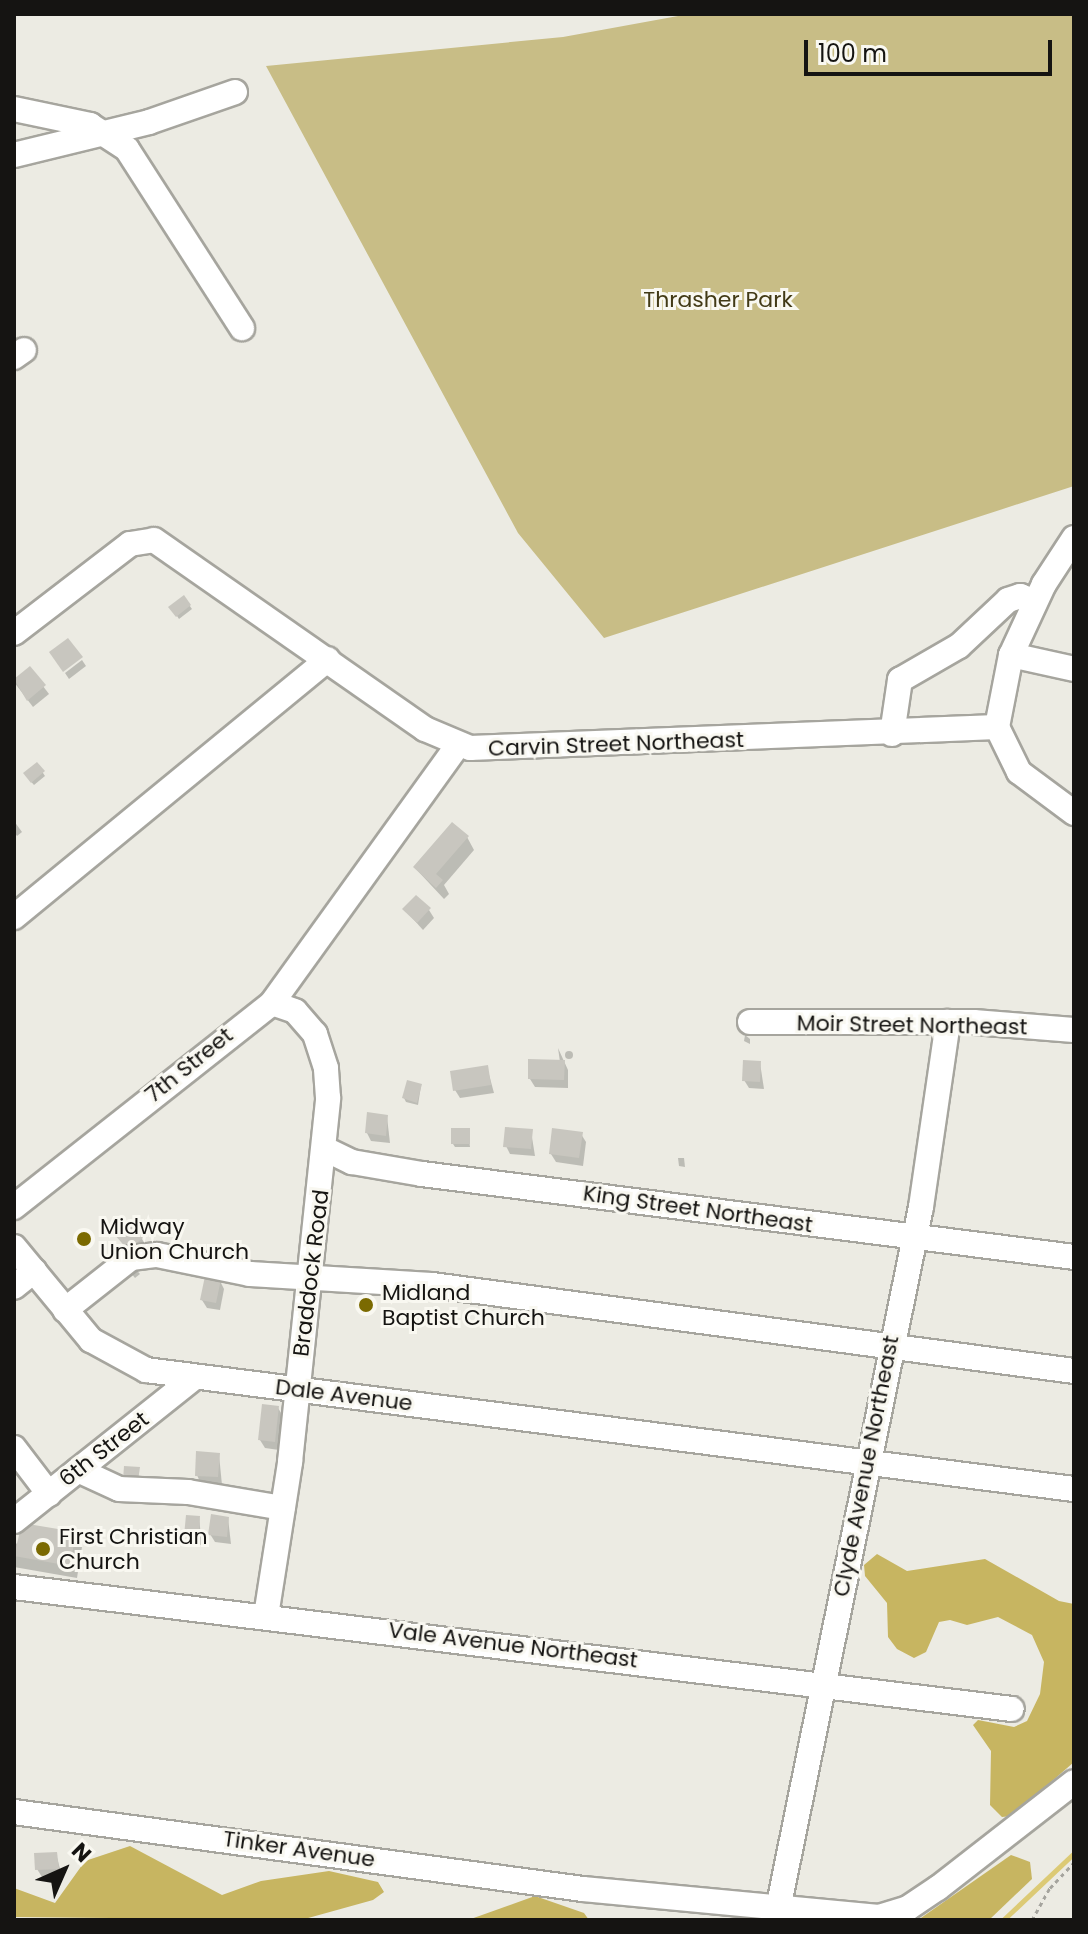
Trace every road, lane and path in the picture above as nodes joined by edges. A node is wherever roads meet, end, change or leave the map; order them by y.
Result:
1 (235, 92) dead end
2 (14, 109) edge
3 (106, 133) junction
4 (14, 155) edge
5 (242, 328) dead end
6 (1074, 538) edge
7 (1035, 602) junction
8 (14, 633) edge
9 (1011, 655) junction
10 (328, 659) junction
11 (1074, 669) edge
12 (997, 727) junction
13 (892, 734) junction
14 (458, 745) junction
15 (1074, 813) edge
16 (14, 917) edge
17 (272, 1003) junction
18 (750, 1022) dead end
19 (948, 1022) junction
20 (1074, 1030) edge
21 (325, 1149) junction
22 (14, 1207) edge
23 (912, 1237) junction
24 (14, 1247) edge
25 (1074, 1257) edge
26 (34, 1271) junction
27 (312, 1278) junction
28 (14, 1287) edge
29 (65, 1310) junction
30 (890, 1347) junction
31 (1074, 1371) edge
32 (195, 1377) junction
33 (297, 1390) junction
34 (14, 1448) edge
35 (868, 1462) junction
36 (78, 1470) junction
37 (1074, 1489) edge
38 (49, 1494) junction
39 (283, 1508) junction
40 (14, 1521) edge
41 (14, 1587) edge
42 (266, 1616) junction
43 (822, 1686) junction
44 (1012, 1709) dead end
45 (1074, 1782) edge
46 (14, 1812) edge
47 (1074, 1862) edge
48 (778, 1909) junction
49 (1032, 1920) edge

1 - 3 street
2 - 3 street
3 - 4 street
3 - 5 street
6 - 7 street
7 - 9 street
7 - 13 street
8 - 10 street, Carvin Street Northeast
9 - 11 street
9 - 12 street
10 - 14 street, Carvin Street Northeast
10 - 16 street
12 - 13 street, Carvin Street Northeast
12 - 15 street
13 - 14 street, Carvin Street Northeast
14 - 17 street, 7th Street
17 - 21 street, Braddock Road
17 - 22 street, 7th Street
18 - 19 street, Moir Street Northeast
19 - 20 street, Moir Street Northeast
19 - 23 street, Clyde Avenue Northeast
21 - 23 street, King Street Northeast
21 - 27 street, Braddock Road
23 - 25 street, King Street Northeast
23 - 30 street, Clyde Avenue Northeast
24 - 26 street, Dale Avenue
26 - 28 street
26 - 29 street, Dale Avenue
27 - 29 street
27 - 30 street
27 - 33 street, Braddock Road
29 - 32 street, Dale Avenue
30 - 31 street
30 - 35 street, Clyde Avenue Northeast
32 - 33 street, Dale Avenue
32 - 36 street, 6th Street
33 - 35 street, Dale Avenue
33 - 39 street, Braddock Road
34 - 38 street
35 - 37 street, Dale Avenue
35 - 43 street, Clyde Avenue Northeast
36 - 38 street, 6th Street
36 - 39 street
38 - 40 street, 6th Street
39 - 42 street, Braddock Road
41 - 42 street, Vale Avenue Northeast
42 - 43 street, Vale Avenue Northeast
43 - 44 street, Vale Avenue Northeast
43 - 48 street, Clyde Avenue Northeast
45 - 48 street, Tinker Avenue
46 - 48 street, Tinker Avenue
47 - 49 path

